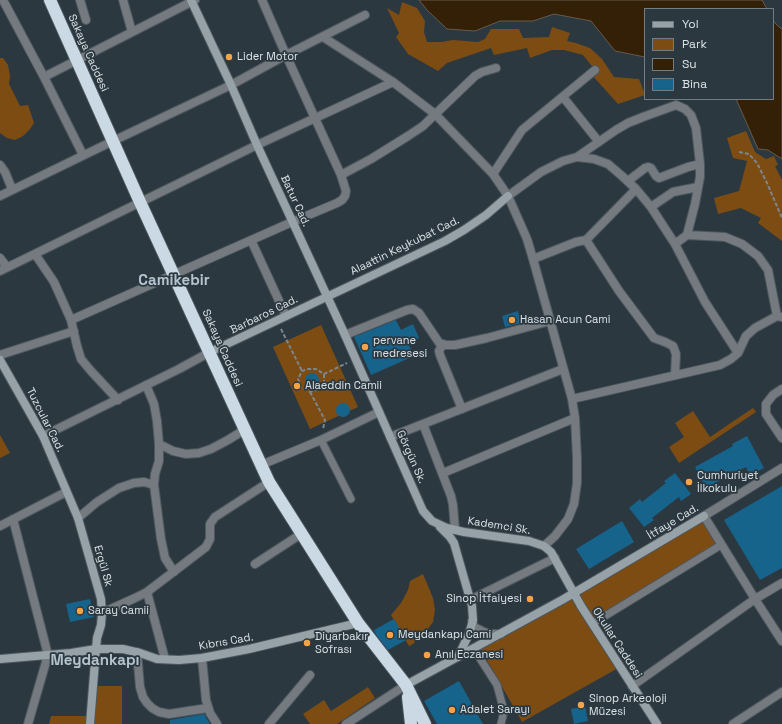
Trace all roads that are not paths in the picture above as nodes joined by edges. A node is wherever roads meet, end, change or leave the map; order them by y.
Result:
1 (2, 0) edge
2 (50, 0) edge
3 (80, 0) edge
4 (122, 0) edge
5 (193, 0) edge
6 (262, 0) edge
7 (365, 15) dead end
8 (86, 20) dead end
9 (132, 32) junction
10 (322, 36) junction
11 (286, 55) junction
12 (76, 60) junction
13 (496, 68) dead end
14 (596, 70) dead end
15 (44, 77) junction
16 (393, 82) junction
17 (231, 85) junction
18 (563, 97) junction
19 (436, 114) junction
20 (315, 119) junction
21 (113, 141) junction
22 (599, 142) junction
23 (257, 146) junction
24 (83, 155) junction
25 (577, 157) junction
26 (700, 164) junction
27 (0, 165) edge
28 (493, 174) junction
29 (341, 175) junction
30 (628, 181) junction
31 (698, 187) junction
32 (12, 189) junction
33 (636, 189) junction
34 (0, 196) edge
35 (508, 196) junction
36 (140, 202) junction
37 (651, 206) junction
38 (292, 222) junction
39 (688, 235) junction
40 (251, 240) junction
41 (586, 240) junction
42 (675, 244) junction
43 (35, 254) junction
44 (0, 258) edge
45 (533, 259) junction
46 (4, 269) edge
47 (174, 274) junction
48 (327, 296) junction
49 (286, 316) junction
50 (780, 316) edge
51 (71, 320) junction
52 (550, 321) junction
53 (74, 331) junction
54 (345, 335) junction
55 (442, 344) junction
56 (210, 352) junction
57 (738, 353) junction
58 (0, 355) edge
59 (0, 360) edge
60 (563, 369) junction
61 (675, 375) junction
62 (146, 385) junction
63 (782, 389) edge
64 (572, 399) junction
65 (118, 400) junction
66 (462, 409) junction
67 (379, 412) junction
68 (575, 418) junction
69 (423, 424) junction
70 (244, 430) junction
71 (43, 436) junction
72 (390, 437) junction
73 (782, 438) edge
74 (321, 440) junction
75 (159, 444) junction
76 (261, 465) junction
77 (782, 468) edge
78 (443, 472) junction
79 (269, 482) junction
80 (154, 485) junction
81 (66, 492) junction
82 (350, 499) dead end
83 (424, 511) joint
84 (704, 516) junction
85 (78, 518) junction
86 (13, 519) junction
87 (432, 521) junction
88 (0, 526) edge
89 (455, 530) junction
90 (302, 534) junction
91 (721, 545) junction
92 (544, 546) junction
93 (555, 558) junction
94 (255, 564) dead end
95 (174, 572) junction
96 (782, 583) edge
97 (147, 592) junction
98 (574, 593) junction
99 (470, 600) junction
100 (755, 600) junction
101 (102, 613) junction
102 (472, 621) junction
103 (358, 623) junction
104 (592, 624) junction
105 (502, 634) junction
106 (782, 640) edge
107 (96, 649) junction
108 (474, 649) junction
109 (137, 652) junction
110 (48, 655) junction
111 (202, 658) junction
112 (458, 658) junction
113 (0, 659) edge
114 (165, 660) junction
115 (310, 675) dead end
116 (406, 686) junction
117 (632, 686) junction
118 (782, 692) edge
119 (208, 708) junction
120 (28, 724) edge
121 (90, 724) edge
122 (217, 724) edge
123 (269, 724) edge
124 (346, 724) edge
125 (411, 724) edge
126 (425, 724) edge
127 (501, 724) edge
128 (657, 724) edge
129 (733, 724) edge

1 - 15 street
2 - 12 highway, Sakaya Caddesi
3 - 8 street
4 - 9 street
5 - 9 street
5 - 17 main road, Batur Cad.
6 - 11 street
7 - 10 street
9 - 12 street
10 - 11 street
10 - 16 street
11 - 17 street
11 - 20 street
12 - 15 street
12 - 21 highway, Sakaya Caddesi
13 - 19 street
14 - 18 street
15 - 24 street
16 - 19 street
16 - 20 street
17 - 21 street
17 - 23 main road, Batur Cad.
18 - 22 street
18 - 28 street
19 - 28 street
19 - 29 street
20 - 23 street
20 - 29 street
21 - 24 street
21 - 36 highway, Sakaya Caddesi
22 - 25 street
22 - 26 street
23 - 36 street
23 - 38 main road, Batur Cad.
24 - 32 street
25 - 30 street
25 - 35 street
26 - 30 street
26 - 31 street
27 - 32 street
28 - 35 street
29 - 38 street
30 - 33 street
31 - 37 street
31 - 39 street
32 - 34 street
33 - 37 street
33 - 41 street
35 - 45 street
35 - 48 main road, Alaattin Keykubat Cad.
36 - 43 street
36 - 47 highway, Sakaya Caddesi
37 - 42 street
38 - 40 street
38 - 48 main road, Batur Cad.
39 - 42 street
39 - 50 street
40 - 47 street
40 - 49 street
41 - 45 street
41 - 61 street
42 - 57 street
43 - 46 street
43 - 51 street
44 - 46 street
45 - 52 street
47 - 51 street
47 - 56 highway, Sakaya Caddesi
48 - 49 main road, Barbaros Cad.
48 - 54 main road, Batur Cad.
49 - 56 main road, Barbaros Cad.
50 - 57 street
51 - 53 street
52 - 55 street
52 - 60 street
53 - 58 street
53 - 65 street
54 - 55 street
54 - 67 main road, Batur Cad.
55 - 66 street
56 - 62 street
56 - 70 highway, Sakaya Caddesi
57 - 61 street
59 - 71 main road, Tuzcular Cad.
60 - 64 street
60 - 66 street
61 - 64 street
62 - 65 street
62 - 75 street
63 - 73 street
64 - 68 street
65 - 71 street
66 - 69 street
67 - 72 main road, Görgün Sk.
67 - 74 street
68 - 78 street
68 - 92 street
69 - 72 street
69 - 78 street
70 - 75 street
70 - 76 highway, Sakaya Caddesi
71 - 81 main road, Tuzcular Cad.
72 - 83 main road, Görgün Sk.
74 - 76 street
74 - 82 lane
75 - 80 street
76 - 79 highway, Sakaya Caddesi
77 - 84 street, İtfaye Cad.
78 - 89 street
79 - 90 highway, Sakaya Caddesi
79 - 95 street
80 - 85 street
80 - 95 street
81 - 85 main road, Ergül Sk
81 - 86 street
83 - 87 main road, Kademci Sk.
84 - 91 street
84 - 98 main road, İtfaye Cad.
85 - 101 main road, Ergül Sk
86 - 88 street
86 - 110 street
87 - 89 main road, Kademci Sk.
87 - 99 main road
89 - 92 main road, Kademci Sk.
90 - 94 street
90 - 103 highway, Sakaya Caddesi
91 - 100 street
91 - 104 lane
92 - 93 main road
93 - 98 main road
93 - 99 street
95 - 97 street
96 - 100 street
97 - 101 street
97 - 114 street
98 - 104 main road, Okullar Caddesi
98 - 105 main road, İtfaye Cad.
99 - 102 main road
100 - 106 street
100 - 117 street
101 - 107 main road, Ergül Sk
102 - 105 street
102 - 112 main road
103 - 111 main road, Kıbrıs Cad.
103 - 116 highway, Sakaya Caddesi
104 - 117 main road, Okullar Caddesi
105 - 108 main road, İtfaye Cad.
107 - 109 main road, Kıbrıs Cad.
107 - 110 main road, Kıbrıs Cad.
107 - 121 main road, Ergül Sk
108 - 112 main road, İtfaye Cad.
108 - 127 lane
109 - 114 main road, Kıbrıs Cad.
109 - 119 street
110 - 113 main road, Kıbrıs Cad.
110 - 120 street
111 - 114 main road, Kıbrıs Cad.
111 - 119 street
112 - 116 main road, İtfaye Cad.
115 - 123 street
116 - 124 street
116 - 125 highway
116 - 126 highway, Sakaya Caddesi
117 - 128 main road, Okullar Caddesi
118 - 129 street
119 - 122 street

